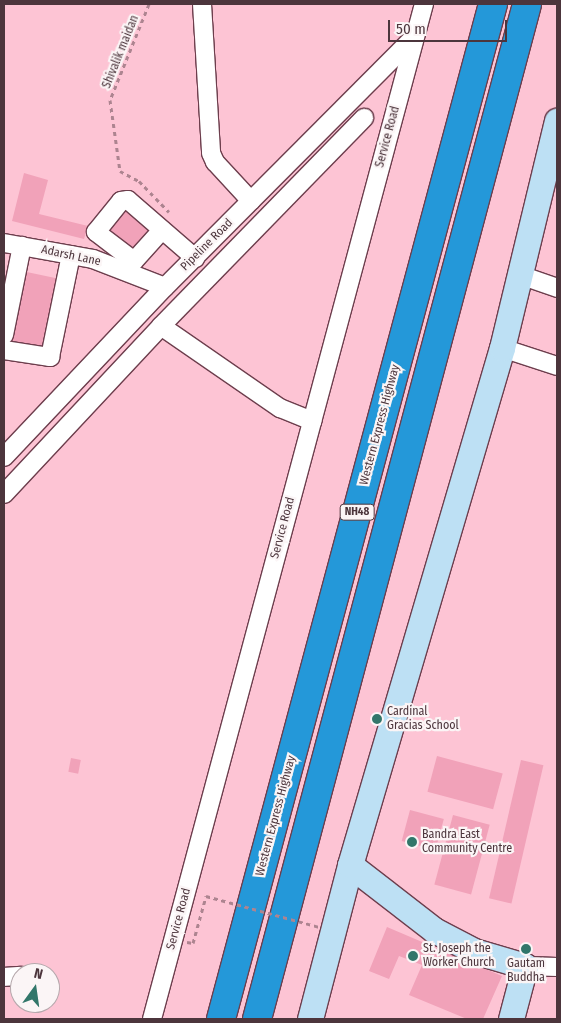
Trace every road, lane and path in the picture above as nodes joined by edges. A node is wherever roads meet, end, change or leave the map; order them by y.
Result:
1 (149, 4) edge
2 (202, 4) edge
3 (424, 4) edge
4 (493, 4) edge
5 (527, 4) edge
6 (415, 37) junction
7 (364, 118) dead end
8 (557, 123) edge
9 (251, 201) junction
10 (169, 224) junction
11 (103, 238) junction
12 (9, 247) edge
13 (71, 255) junction
14 (194, 258) junction
15 (93, 259) junction
16 (520, 275) junction
17 (165, 287) junction
18 (557, 288) edge
19 (161, 326) junction
20 (4, 335) edge
21 (502, 348) junction
22 (4, 350) edge
23 (557, 366) edge
24 (312, 421) junction
25 (4, 457) edge
26 (4, 494) edge
27 (350, 865) junction
28 (319, 927) dead end
29 (193, 943) dead end
30 (525, 966) junction
31 (557, 968) edge
32 (152, 1019) edge
33 (221, 1019) edge
34 (257, 1019) edge
35 (310, 1019) edge
36 (511, 1019) edge

1 - 10 path, Shivalik maidan
2 - 9 street
3 - 6 street, Service Road
4 - 33 highway, Western Express Highway / NH48
5 - 34 highway, NH48
6 - 9 street, Pipeline Road
6 - 24 street, Service Road
7 - 19 street
8 - 16 street
9 - 14 street, Pipeline Road
10 - 11 street
10 - 11 street
10 - 14 street
11 - 15 street
12 - 13 street, Adarsh Lane
12 - 20 street
13 - 15 street, Adarsh Lane
13 - 22 street
14 - 17 street, Pipeline Road
15 - 17 street, Adarsh Lane
16 - 18 street
16 - 21 street
17 - 25 street, Pipeline Road
19 - 24 street
19 - 26 street
21 - 23 street
21 - 27 street
24 - 32 street, Service Road
27 - 30 street
27 - 35 street
28 - 29 path, bridge
30 - 31 street
30 - 36 street

